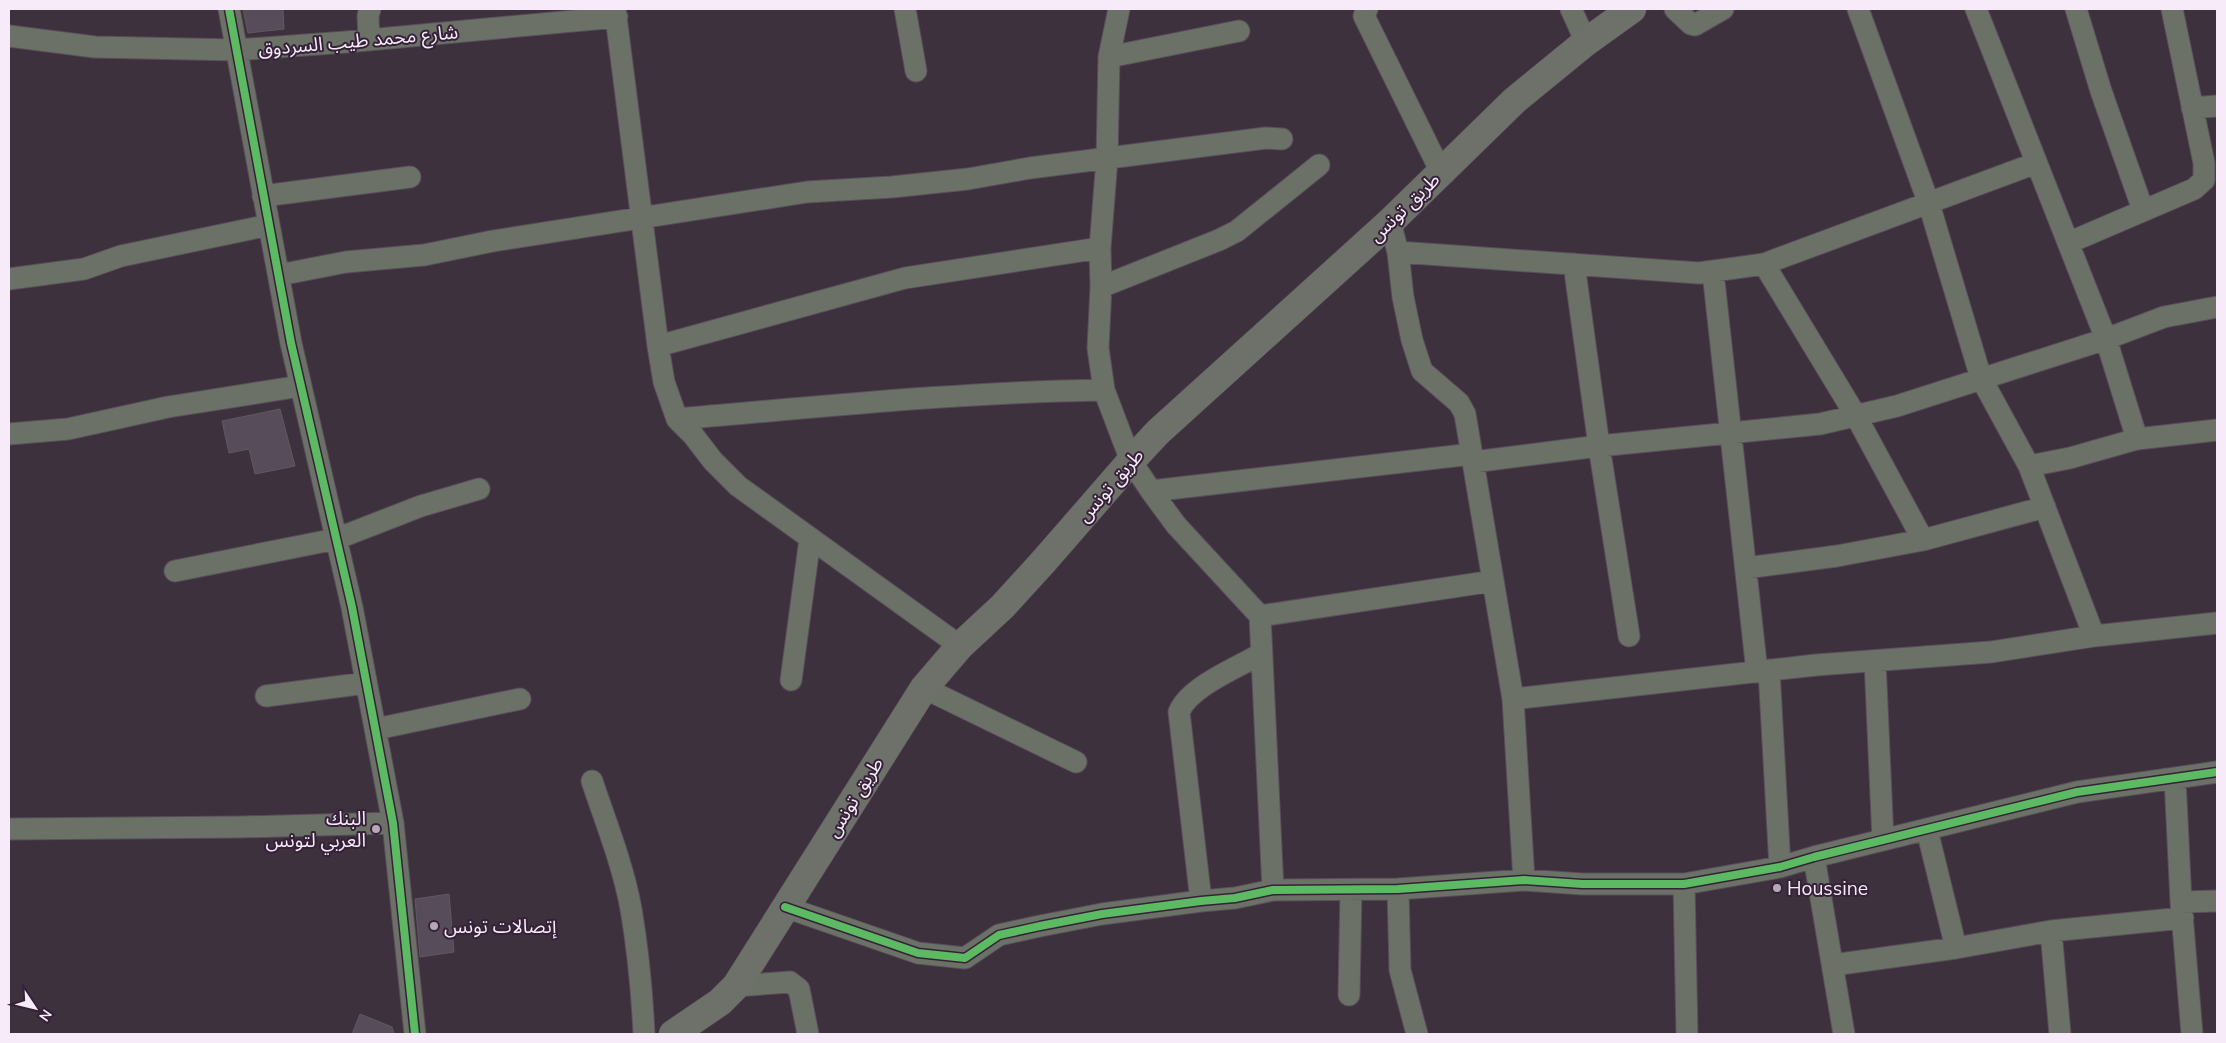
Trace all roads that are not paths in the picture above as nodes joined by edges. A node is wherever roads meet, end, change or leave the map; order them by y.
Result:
1 (229, 9) edge
2 (370, 9) edge
3 (905, 9) edge
4 (1119, 9) edge
5 (1367, 9) edge
6 (1571, 9) edge
7 (1632, 9) edge
8 (1675, 9) edge
9 (1723, 9) edge
10 (1858, 9) edge
11 (1976, 9) edge
12 (2076, 9) edge
13 (2172, 9) edge
14 (616, 13) edge
15 (1239, 31) dead end
16 (9, 36) edge
17 (369, 40) junction
18 (1586, 42) junction
19 (236, 50) junction
20 (1109, 56) junction
21 (916, 71) dead end
22 (2217, 106) edge
23 (2192, 108) junction
24 (1282, 139) dead end
25 (1107, 158) junction
26 (2036, 162) junction
27 (1319, 165) dead end
28 (1441, 172) junction
29 (410, 177) dead end
30 (263, 196) junction
31 (1929, 204) junction
32 (2143, 210) junction
33 (640, 217) junction
34 (1390, 222) junction
35 (269, 225) junction
36 (2068, 243) junction
37 (1100, 248) junction
38 (1398, 252) junction
39 (1574, 264) junction
40 (1764, 264) junction
41 (1713, 272) junction
42 (279, 275) junction
43 (9, 279) edge
44 (1101, 287) junction
45 (2217, 307) edge
46 (2106, 339) junction
47 (658, 346) junction
48 (1981, 378) junction
49 (301, 386) junction
50 (1104, 390) junction
51 (1856, 416) junction
52 (677, 419) junction
53 (2217, 430) edge
54 (1730, 433) junction
55 (9, 434) edge
56 (2137, 439) junction
57 (1599, 446) junction
58 (1472, 458) junction
59 (1131, 460) junction
60 (2029, 466) junction
61 (479, 489) dead end
62 (1151, 491) junction
63 (2045, 507) junction
64 (336, 539) junction
65 (810, 539) junction
66 (1923, 540) junction
67 (1746, 568) junction
68 (175, 571) dead end
69 (1493, 580) junction
70 (1260, 616) junction
71 (2217, 623) edge
72 (1630, 636) dead end
73 (2094, 636) junction
74 (960, 646) junction
75 (1261, 654) junction
76 (1874, 660) junction
77 (1763, 671) junction
78 (790, 680) dead end
79 (366, 683) junction
80 (924, 688) junction
81 (266, 696) dead end
82 (520, 699) dead end
83 (1513, 699) junction
84 (376, 729) junction
85 (1076, 762) dead end
86 (2217, 772) edge
87 (2175, 778) junction
88 (592, 781) dead end
89 (393, 822) junction
90 (9, 829) edge
91 (1927, 830) junction
92 (1883, 840) junction
93 (1814, 857) junction
94 (1780, 867) junction
95 (1524, 880) junction
96 (1684, 884) junction
97 (1398, 889) junction
98 (1273, 890) junction
99 (1351, 891) junction
100 (1201, 901) junction
101 (2217, 901) edge
102 (785, 907) junction
103 (2182, 910) junction
104 (2051, 930) junction
105 (1956, 948) junction
106 (1833, 965) junction
107 (736, 986) junction
108 (1349, 994) dead end
109 (414, 1034) edge
110 (644, 1034) edge
111 (673, 1034) edge
112 (808, 1034) edge
113 (1416, 1034) edge
114 (1687, 1034) edge
115 (1844, 1034) edge
116 (2060, 1034) edge
117 (2192, 1034) edge

1 - 19 street
2 - 17 street
3 - 21 street
4 - 20 street
5 - 28 street
6 - 18 street
7 - 18 main road, طريق تونس
8 - 9 street
10 - 31 street
11 - 26 street
12 - 32 street
13 - 23 street
14 - 17 street, شارع محمد طيب السردوق
14 - 33 street
15 - 20 street
16 - 19 street, شارع محمد طيب السردوق
17 - 19 street, شارع محمد طيب السردوق
18 - 28 main road, طريق تونس
19 - 30 street
20 - 25 street
22 - 23 street
23 - 32 street
24 - 25 street
25 - 33 street
25 - 37 street
26 - 31 street
26 - 36 street
27 - 44 street
28 - 34 main road, طريق تونس
29 - 30 street
30 - 35 street
31 - 40 street
31 - 48 street
32 - 36 street
33 - 42 street
33 - 47 street
34 - 38 street
34 - 59 main road, طريق تونس
35 - 42 street
35 - 43 street
36 - 46 street
37 - 44 street
37 - 47 street
38 - 39 street
38 - 58 street
39 - 41 street
39 - 57 street
40 - 41 street
40 - 51 street
41 - 54 street
42 - 49 street
44 - 50 street
45 - 46 street
46 - 48 street
46 - 56 street
47 - 52 street
48 - 51 street
48 - 60 street
49 - 55 street
49 - 64 street
50 - 52 street
50 - 59 street
51 - 54 street
51 - 66 street
52 - 65 street
53 - 56 street
54 - 57 street
54 - 67 street
56 - 60 street
57 - 58 street
57 - 72 street
58 - 62 street
58 - 69 street
59 - 62 street
59 - 74 main road, طريق تونس
60 - 63 street
61 - 64 street
62 - 70 street
63 - 66 street
63 - 73 street
64 - 68 street
64 - 79 street
65 - 74 street
65 - 78 street
66 - 67 street
67 - 77 street
69 - 70 street
69 - 83 street
70 - 75 street
71 - 73 street
73 - 76 street
74 - 80 main road, طريق تونس
75 - 98 street
75 - 100 street
76 - 77 street
76 - 92 street
77 - 83 street
77 - 94 street
79 - 81 street
79 - 84 street
80 - 85 street
80 - 102 main road, طريق تونس
82 - 84 street
83 - 95 street
84 - 89 street
86 - 87 street
87 - 91 street
87 - 103 street
88 - 110 street
89 - 90 street
89 - 109 street
91 - 92 street
91 - 105 street
92 - 93 street
93 - 94 street
93 - 106 street
94 - 96 street
95 - 96 street
95 - 97 street
96 - 114 street
97 - 99 street
97 - 113 street
98 - 99 street
98 - 100 street
99 - 108 street
100 - 102 street
101 - 103 street
102 - 107 main road, طريق تونس
103 - 104 street
103 - 117 street
104 - 105 street
104 - 116 street
105 - 106 street
106 - 115 street
107 - 111 main road, طريق تونس
107 - 112 street

